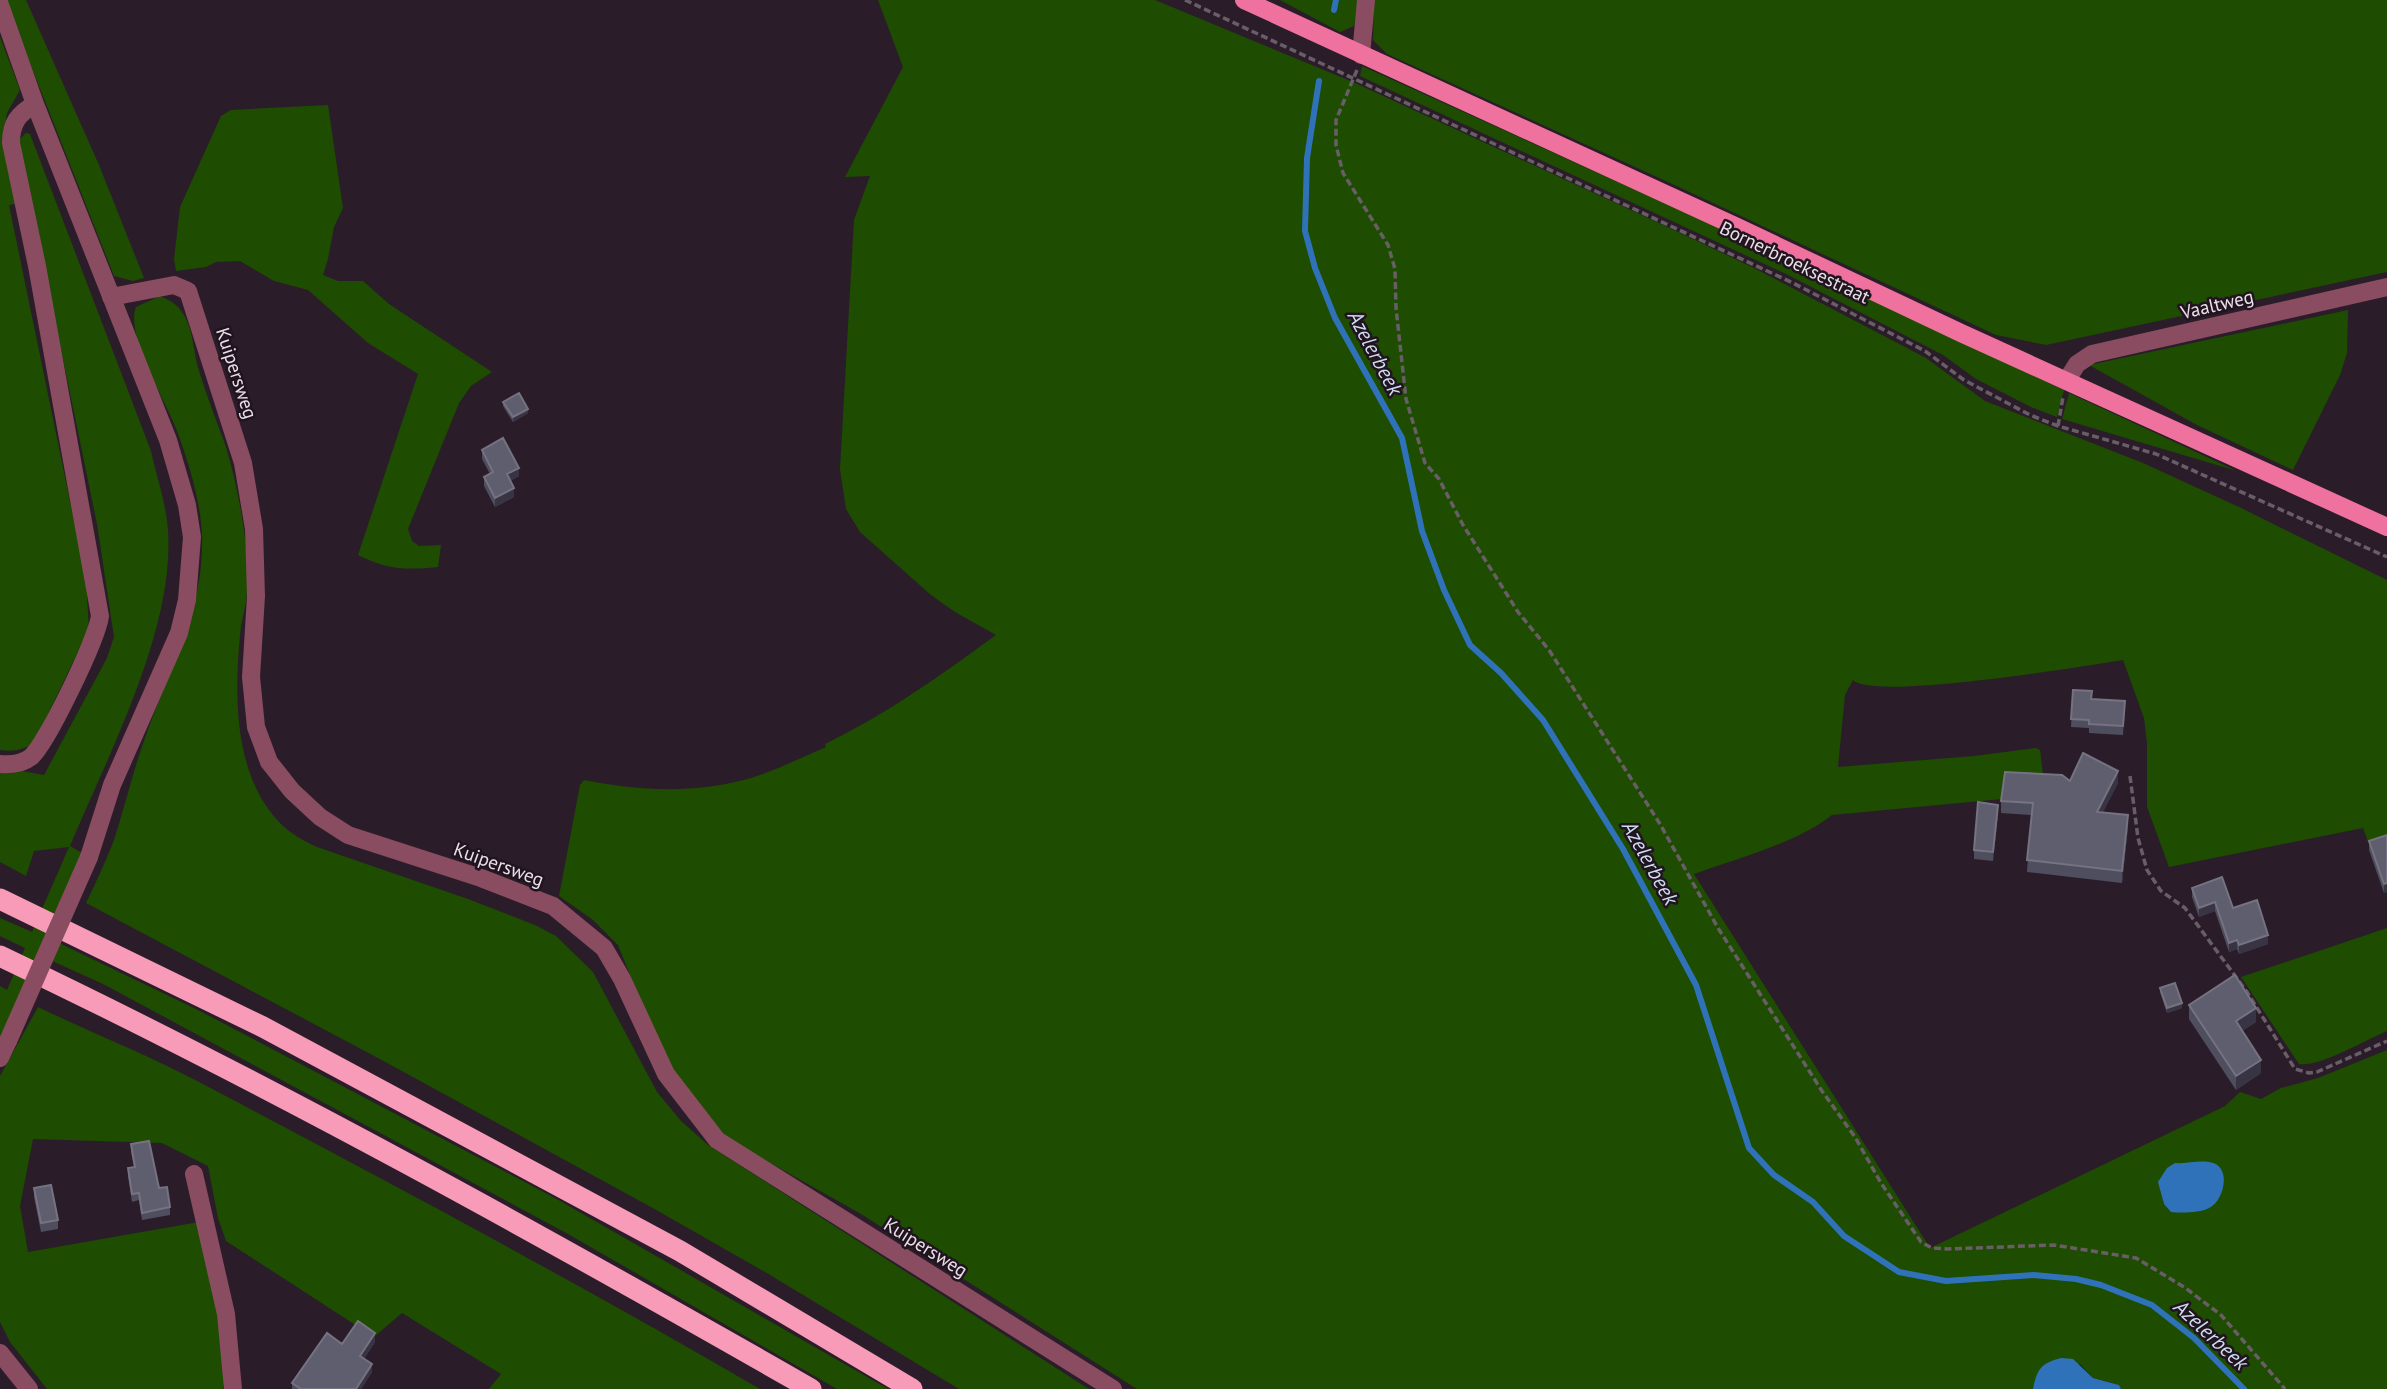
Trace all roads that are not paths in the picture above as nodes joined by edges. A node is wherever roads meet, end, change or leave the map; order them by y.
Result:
1 (1244, 0) edge
2 (1366, 0) edge
3 (0, 5) edge
4 (1361, 55) junction
5 (35, 104) junction
6 (2387, 287) edge
7 (111, 297) junction
8 (2067, 380) junction
9 (2387, 527) edge
10 (0, 764) edge
11 (0, 899) edge
12 (0, 956) edge
13 (0, 1058) edge
14 (194, 1174) dead end
15 (0, 1353) edge
16 (29, 1389) edge
17 (233, 1389) edge
18 (811, 1389) edge
19 (912, 1389) edge
20 (1114, 1389) edge

1 - 4 main road, Bornerbroeksestraat
2 - 4 street
3 - 5 street
4 - 8 main road, Bornerbroeksestraat
5 - 7 street
5 - 10 street
6 - 8 street, Vaaltweg
7 - 13 street, bridge
7 - 20 street, Kuipersweg
8 - 9 main road, Bornerbroeksestraat
11 - 19 highway
12 - 18 highway
14 - 17 street
15 - 16 street

